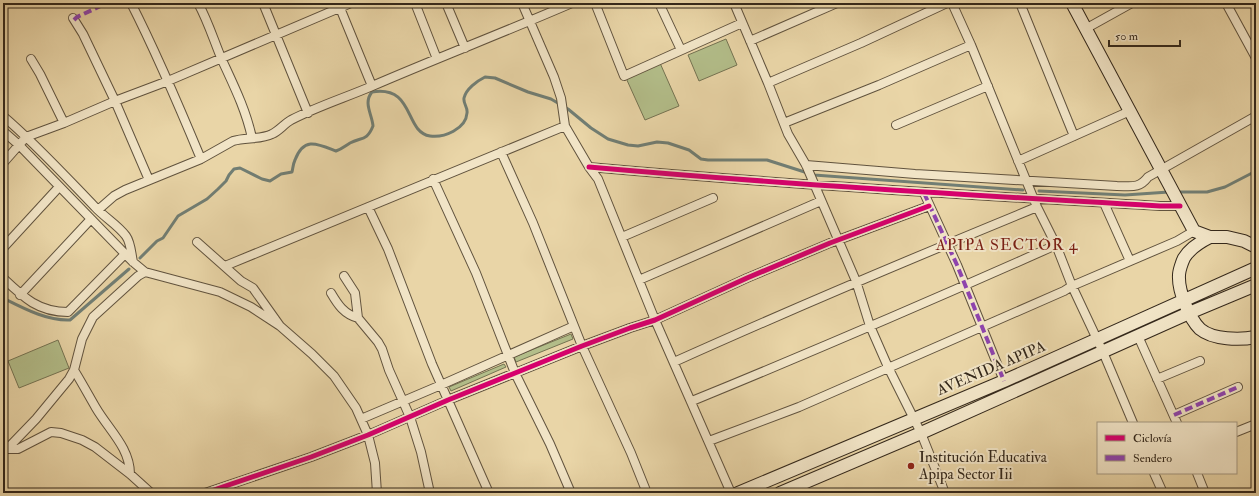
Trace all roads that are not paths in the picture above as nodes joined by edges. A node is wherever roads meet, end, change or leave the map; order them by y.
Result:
1 (131, 3) edge
2 (198, 3) edge
3 (263, 3) edge
4 (351, 3) edge
5 (415, 3) edge
6 (446, 3) edge
7 (522, 3) edge
8 (572, 3) edge
9 (595, 3) edge
10 (659, 3) edge
11 (734, 3) edge
12 (837, 3) edge
13 (947, 3) edge
14 (952, 3) edge
15 (1020, 3) edge
16 (1072, 3) edge
17 (1132, 3) edge
18 (1226, 3) edge
19 (339, 5) edge
20 (73, 18) dead end
21 (529, 20) junction
22 (742, 22) junction
23 (1086, 28) junction
24 (275, 35) junction
25 (750, 41) junction
26 (971, 45) junction
27 (465, 48) junction
28 (681, 50) junction
29 (1256, 58) edge
30 (31, 59) dead end
31 (222, 59) junction
32 (437, 59) junction
33 (168, 81) junction
34 (768, 82) junction
35 (372, 86) junction
36 (988, 86) junction
37 (115, 101) junction
38 (1130, 111) junction
39 (308, 112) junction
40 (3, 116) edge
41 (1256, 116) edge
42 (784, 122) junction
43 (64, 123) junction
44 (896, 125) dead end
45 (565, 126) junction
46 (3, 131) edge
47 (1074, 136) junction
48 (26, 137) junction
49 (252, 138) junction
50 (19, 145) junction
51 (501, 152) junction
52 (201, 159) junction
53 (1018, 161) junction
54 (4, 162) dead end
55 (806, 166) junction
56 (589, 167) junction
57 (1161, 169) junction
58 (433, 179) junction
59 (149, 180) junction
60 (1027, 180) junction
61 (813, 185) junction
62 (58, 187) junction
63 (924, 193) junction
64 (713, 198) dead end
65 (1034, 198) junction
66 (821, 201) junction
67 (1104, 202) junction
68 (929, 206) junction
69 (1180, 206) junction
70 (368, 207) junction
71 (1037, 207) junction
72 (98, 210) junction
73 (91, 219) junction
74 (1194, 231) junction
75 (622, 237) junction
76 (1210, 237) junction
77 (838, 241) junction
78 (197, 242) dead end
79 (947, 244) junction
80 (1056, 245) junction
81 (1256, 247) edge
82 (3, 248) edge
83 (125, 254) junction
84 (1130, 261) junction
85 (133, 262) junction
86 (225, 266) junction
87 (1256, 268) edge
88 (145, 272) junction
89 (344, 276) dead end
90 (3, 278) edge
91 (639, 280) junction
92 (856, 282) junction
93 (965, 286) junction
94 (1072, 286) junction
95 (1256, 286) edge
96 (331, 293) dead end
97 (20, 295) junction
98 (1183, 301) junction
99 (1189, 313) junction
100 (358, 318) junction
101 (655, 320) junction
102 (280, 326) junction
103 (574, 326) junction
104 (870, 326) junction
105 (981, 327) junction
106 (1138, 336) junction
107 (1256, 337) edge
108 (1097, 340) junction
109 (582, 346) junction
110 (1103, 352) junction
111 (507, 355) junction
112 (1200, 361) dead end
113 (674, 362) junction
114 (888, 367) junction
115 (74, 370) junction
116 (515, 373) junction
117 (1157, 379) junction
118 (1004, 381) junction
119 (442, 385) junction
120 (1238, 387) dead end
121 (448, 400) junction
122 (402, 401) junction
123 (692, 401) junction
124 (1174, 415) junction
125 (410, 417) junction
126 (361, 419) junction
127 (913, 420) junction
128 (1133, 422) edge
129 (1177, 422) edge
130 (1256, 424) edge
131 (1237, 432) edge
132 (921, 433) junction
133 (368, 435) junction
134 (709, 442) junction
135 (6, 449) edge
136 (130, 474) junction
137 (1154, 474) edge
138 (1197, 474) edge
139 (151, 493) edge
140 (204, 493) edge
141 (377, 493) edge
142 (430, 493) edge
143 (489, 493) edge
144 (571, 493) edge
145 (647, 493) edge
146 (731, 493) edge
147 (738, 493) edge
148 (780, 493) edge
149 (946, 493) edge
150 (1163, 493) edge
151 (1206, 493) edge

1 - 33 street
2 - 31 street
3 - 24 street
4 - 19 street
5 - 32 street
6 - 27 street
7 - 21 street
8 - 21 street
9 - 28 street
10 - 28 street
11 - 22 street
12 - 25 street
13 - 34 street
14 - 26 street
15 - 47 street
16 - 23 street
17 - 23 street
18 - 29 street
19 - 24 street
19 - 35 street
20 - 37 street
21 - 27 street
21 - 45 street
22 - 25 street
22 - 28 street
23 - 38 street
24 - 31 street
24 - 39 street
25 - 34 street
26 - 36 street
26 - 42 street
27 - 32 street
30 - 43 street
31 - 33 street
31 - 49 street
32 - 35 street
33 - 37 street
33 - 52 street
34 - 42 street
35 - 39 street
36 - 44 street
36 - 53 street
37 - 43 street
37 - 59 street
38 - 47 street
38 - 57 street
39 - 49 street
40 - 48 street
41 - 57 street
42 - 55 street
43 - 48 street
45 - 51 street
45 - 56 street
46 - 50 street
47 - 53 street
48 - 50 street
48 - 72 street
49 - 52 street
50 - 54 street
50 - 62 street
51 - 58 street
51 - 103 street
52 - 59 street
53 - 60 street
55 - 60 street
55 - 61 street
56 - 61 street
56 - 75 street
57 - 60 street
57 - 69 street
58 - 70 street
58 - 111 street
59 - 72 street
60 - 65 street
61 - 63 street
61 - 66 street
62 - 73 street
62 - 82 street
63 - 65 street
63 - 68 street
64 - 75 street
65 - 67 street
65 - 71 street
66 - 77 street
66 - 91 street
67 - 69 street
67 - 84 street
68 - 77 street
68 - 79 street
69 - 74 street
70 - 86 street
70 - 119 street
71 - 79 street
71 - 80 street
72 - 85 street
73 - 83 street
73 - 97 street
74 - 76 street
74 - 84 street
75 - 91 street
76 - 81 street
76 - 98 street
77 - 92 street
77 - 101 street
78 - 86 street
79 - 92 street
79 - 93 street
80 - 93 street
80 - 94 street
83 - 85 street
83 - 97 street
84 - 94 street
85 - 88 street
86 - 102 street
87 - 98 street, AVENIDA APIPA
88 - 102 street
88 - 115 street
89 - 100 street
90 - 97 street
91 - 101 street
92 - 104 street
92 - 113 street
93 - 104 street
93 - 105 street
94 - 105 street
94 - 108 street
95 - 99 street, AVENIDA APIPA
96 - 100 street
98 - 99 street
98 - 108 street, AVENIDA APIPA
99 - 106 street, AVENIDA APIPA
99 - 107 street
100 - 122 street
101 - 109 street
101 - 113 street
102 - 126 street
103 - 109 street
103 - 111 street
104 - 114 street
104 - 123 street
105 - 114 street
105 - 118 street
106 - 110 street, AVENIDA APIPA
106 - 117 street
108 - 110 street
108 - 118 street, AVENIDA APIPA
109 - 116 street
109 - 145 street
110 - 128 street
110 - 132 street, AVENIDA APIPA
111 - 116 street
111 - 119 street
112 - 117 street
113 - 123 street
114 - 127 street
114 - 134 street
115 - 135 street
115 - 136 street
116 - 121 street
116 - 144 street
117 - 124 street
118 - 127 street, AVENIDA APIPA
119 - 121 street
119 - 122 street
120 - 124 street
121 - 125 street
121 - 143 street
122 - 125 street
122 - 126 street
123 - 134 street
124 - 129 street
125 - 133 street
125 - 142 street
126 - 133 street
127 - 132 street
127 - 147 street, AVENIDA APIPA
130 - 131 street
132 - 148 street, AVENIDA APIPA
132 - 149 street
133 - 140 street
133 - 141 street
134 - 146 street
135 - 136 street
136 - 139 street
137 - 150 street
138 - 151 street

